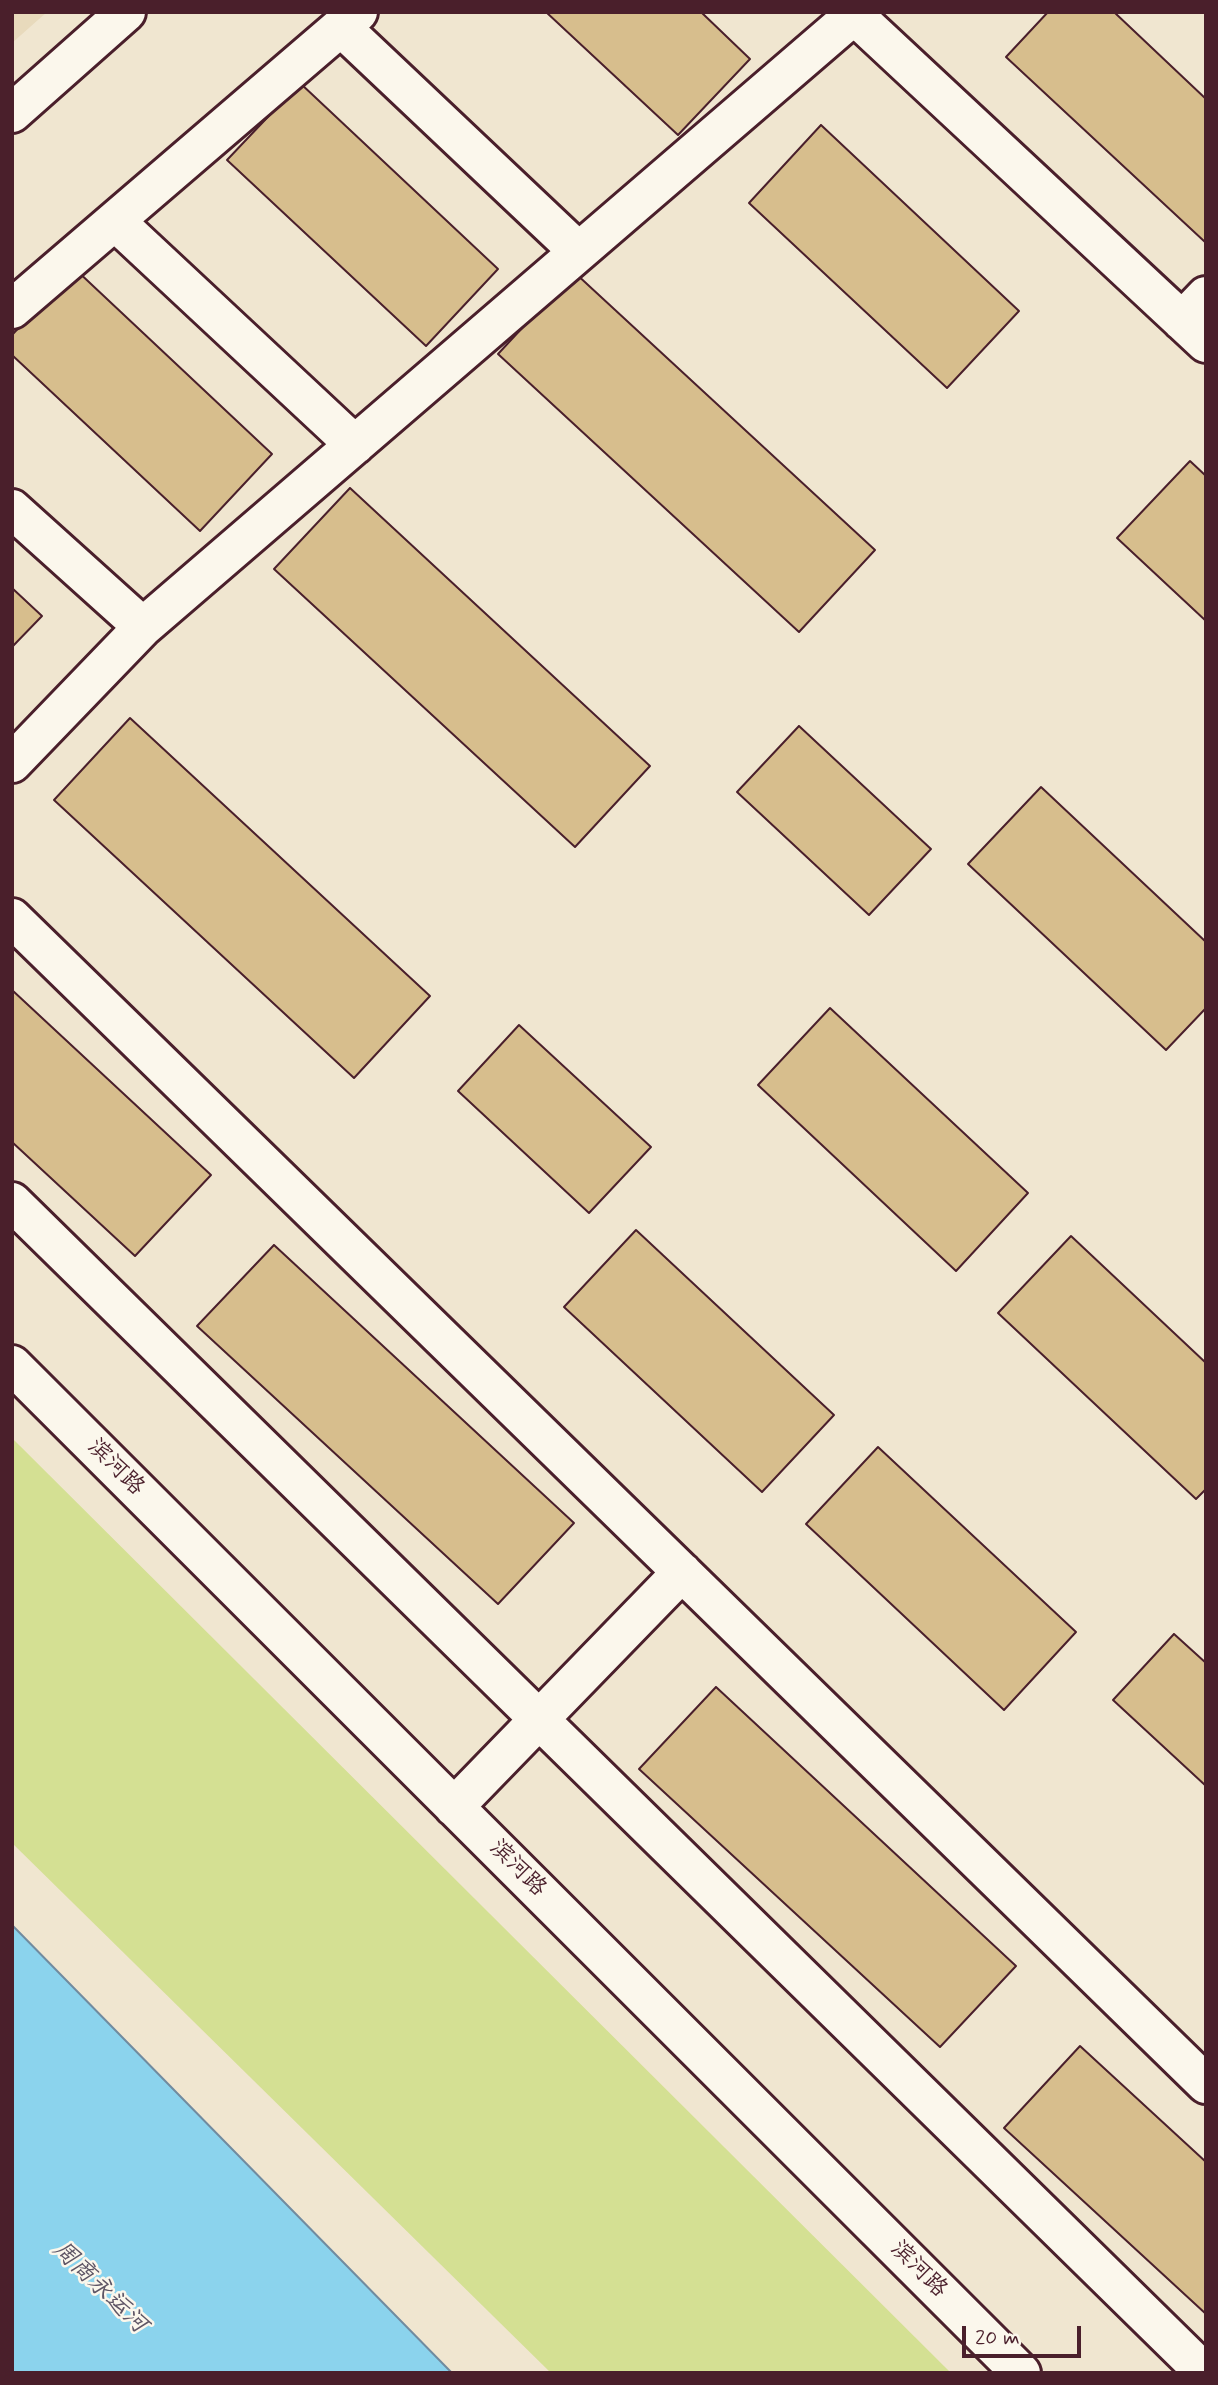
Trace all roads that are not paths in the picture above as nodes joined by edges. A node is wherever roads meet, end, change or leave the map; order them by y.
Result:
1 (127, 12) edge
2 (852, 14) edge
3 (349, 20) edge
4 (12, 113) edge
5 (115, 221) junction
6 (579, 252) junction
7 (12, 309) edge
8 (1198, 320) edge
9 (355, 446) junction
10 (12, 509) edge
11 (143, 627) junction
12 (12, 763) edge
13 (12, 918) edge
14 (12, 1202) edge
15 (12, 1365) edge
16 (682, 1572) junction
17 (539, 1719) junction
18 (454, 1807) junction
19 (1206, 2084) edge
20 (1021, 2373) edge
21 (1205, 2373) edge

1 - 4 street
2 - 6 street
2 - 8 street
3 - 5 street
3 - 6 street
5 - 7 street
5 - 9 street
6 - 9 street
9 - 11 street
10 - 11 street
11 - 12 street
13 - 16 street
14 - 17 street
15 - 18 street, 滨河路
16 - 17 street
16 - 19 street
17 - 18 street
17 - 21 street
18 - 20 street, 滨河路

